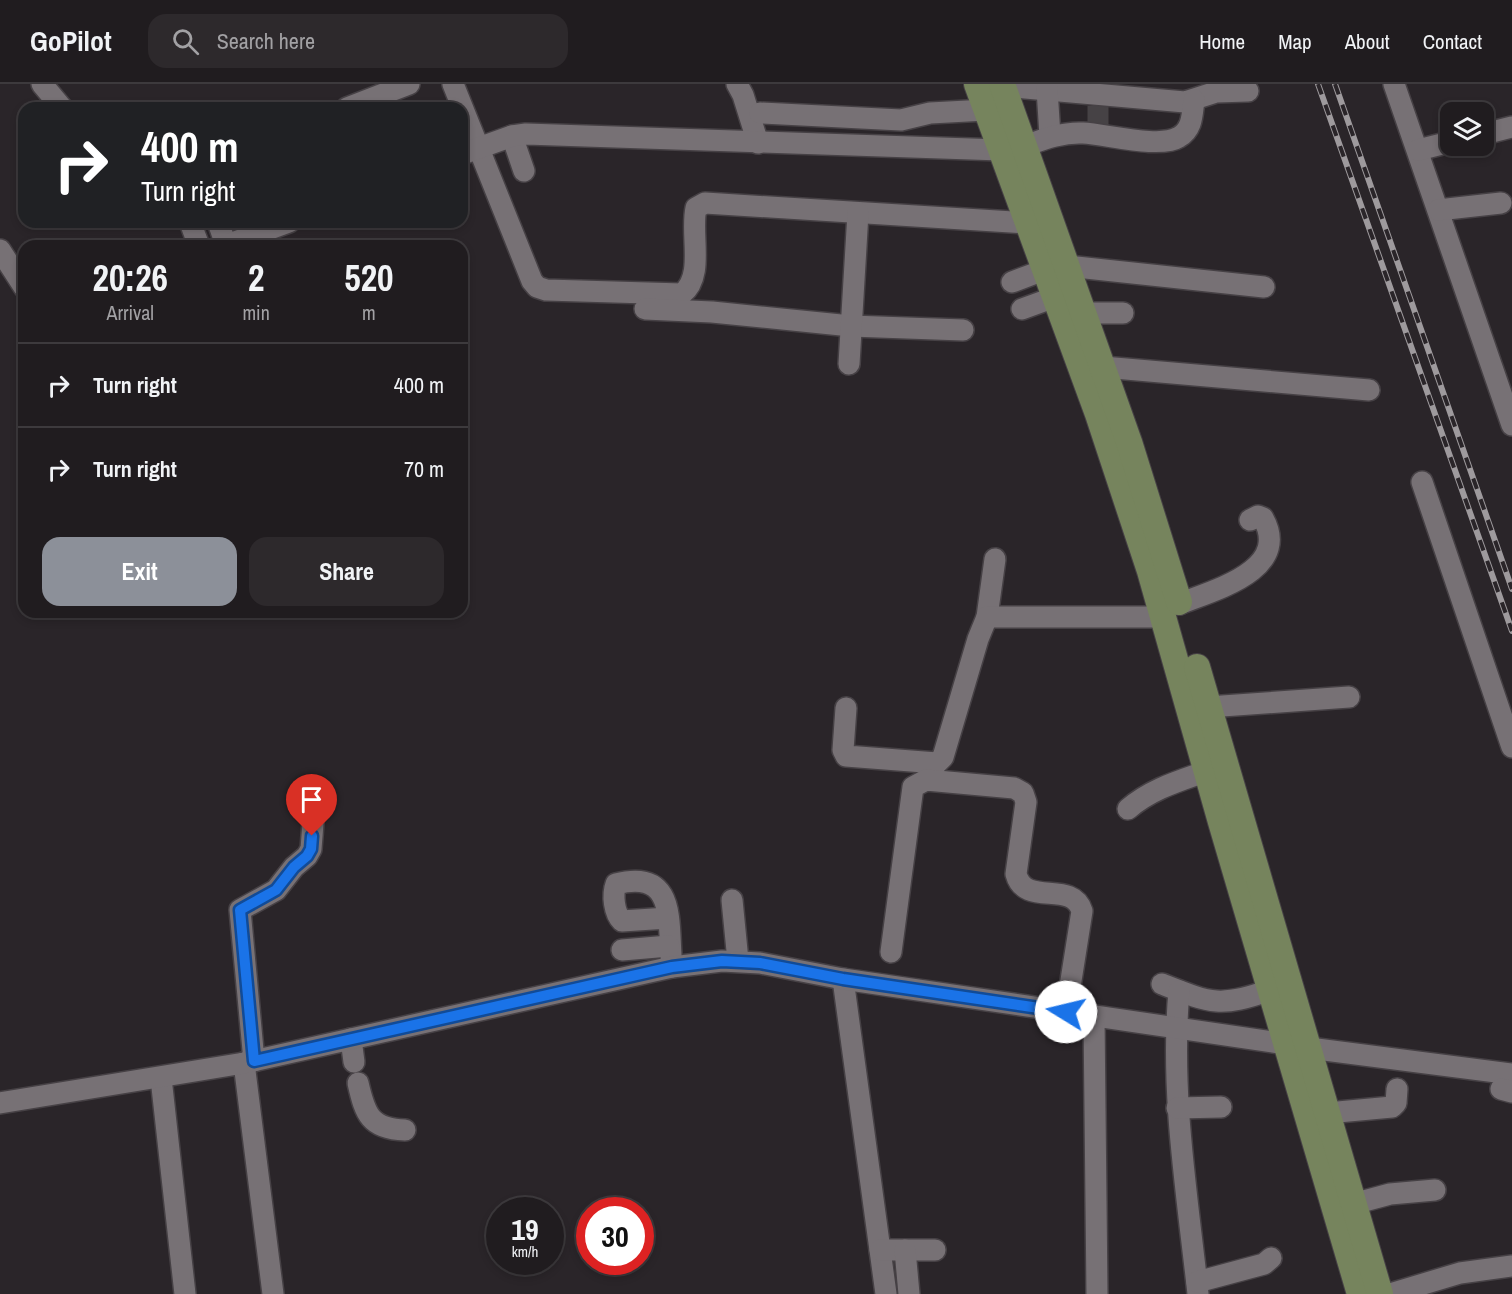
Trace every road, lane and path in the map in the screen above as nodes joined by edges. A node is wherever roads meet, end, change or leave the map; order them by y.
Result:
1 (42, 84) edge
2 (409, 84) edge
3 (453, 84) edge
4 (737, 84) edge
5 (977, 84) edge
6 (1395, 84) edge
7 (1002, 85) edge
8 (1047, 89) junction
9 (1248, 91) dead end
10 (1194, 100) junction
11 (57, 102) edge
12 (362, 102) edge
13 (458, 102) edge
14 (986, 110) junction
15 (760, 113) dead end
16 (1098, 115) junction
17 (818, 116) junction
18 (1512, 127) edge
19 (1494, 132) edge
20 (512, 136) junction
21 (1050, 136) junction
22 (758, 143) junction
23 (816, 144) junction
24 (1440, 144) edge
25 (1013, 148) junction
26 (1418, 150) junction
27 (470, 151) edge
28 (524, 171) dead end
29 (1501, 203) dead end
30 (1438, 210) junction
31 (858, 213) junction
32 (1028, 223) junction
33 (272, 228) edge
34 (241, 240) edge
35 (0, 250) edge
36 (1056, 268) junction
37 (18, 278) edge
38 (1011, 282) dead end
39 (1264, 287) dead end
40 (1057, 303) junction
41 (575, 305) dead end
42 (1084, 313) junction
43 (1124, 313) dead end
44 (1025, 315) dead end
45 (851, 326) junction
46 (963, 330) dead end
47 (849, 364) dead end
48 (1103, 367) junction
49 (1369, 390) dead end
50 (1512, 425) edge
51 (1422, 482) dead end
52 (1250, 520) dead end
53 (995, 559) dead end
54 (1172, 610) junction
55 (987, 617) junction
56 (1349, 697) dead end
57 (1208, 707) junction
58 (846, 708) dead end
59 (1512, 747) edge
60 (1207, 771) junction
61 (1128, 809) dead end
62 (313, 823) dead end
63 (732, 900) dead end
64 (668, 918) dead end
65 (669, 946) junction
66 (622, 950) dead end
67 (891, 952) dead end
68 (738, 961) junction
69 (672, 967) junction
70 (843, 979) junction
71 (1270, 990) junction
72 (1066, 1012) junction
73 (1094, 1017) junction
74 (1176, 1027) junction
75 (351, 1039) junction
76 (1298, 1046) junction
77 (249, 1062) junction
78 (161, 1078) junction
79 (1508, 1085) edge
80 (1397, 1089) dead end
81 (0, 1103) edge
82 (1221, 1107) dead end
83 (1177, 1108) junction
84 (1327, 1113) junction
85 (405, 1130) dead end
86 (1435, 1190) dead end
87 (1353, 1204) junction
88 (880, 1250) junction
89 (905, 1250) junction
90 (935, 1250) dead end
91 (1271, 1258) dead end
92 (1512, 1266) edge
93 (1197, 1288) edge
94 (185, 1294) edge
95 (273, 1294) edge
96 (886, 1294) edge
97 (909, 1294) edge
98 (1097, 1294) edge
99 (1360, 1294) edge
100 (1380, 1294) edge
101 (1390, 1294) edge

1 - 11 street
2 - 12 street
3 - 13 street
4 - 22 street
5 - 14 main road
6 - 26 street
7 - 8 street
7 - 25 main road
8 - 16 street
8 - 21 street
9 - 10 street
10 - 16 street
10 - 16 street
14 - 17 street
14 - 25 main road
15 - 17 street
16 - 21 street
17 - 23 street
18 - 19 street
20 - 22 street
20 - 27 street
20 - 28 street
21 - 25 street
22 - 23 street
23 - 25 street
24 - 26 street
25 - 32 main road
25 - 36 main road
26 - 30 street
27 - 31 street
29 - 30 street
30 - 50 street
31 - 32 street
31 - 45 street
32 - 36 main road
33 - 34 street
35 - 37 street
36 - 38 street
36 - 39 street
36 - 40 main road
36 - 42 main road
40 - 44 street
40 - 54 main road
41 - 45 street
42 - 43 street
42 - 48 main road
45 - 46 street
45 - 47 street
48 - 49 street
48 - 54 main road
51 - 59 street
52 - 54 street
53 - 55 street
54 - 55 street
54 - 57 main road
54 - 60 main road
55 - 58 street
56 - 57 street
57 - 76 main road
60 - 61 street
60 - 71 main road
62 - 77 street
63 - 68 street
64 - 65 street
65 - 66 street
65 - 69 street
67 - 72 street
68 - 69 street
68 - 70 street
69 - 75 street
70 - 72 street
70 - 88 street
71 - 74 street
71 - 76 main road
72 - 73 street
73 - 74 street
73 - 98 street
74 - 76 street
74 - 83 street
75 - 77 street
75 - 85 street
76 - 79 street
76 - 84 main road
76 - 99 main road
77 - 78 street
77 - 95 street
78 - 81 street
78 - 94 street
80 - 84 street
82 - 83 street
83 - 93 street
84 - 87 main road
86 - 87 street
87 - 100 main road
88 - 89 street
88 - 96 street
89 - 90 street
89 - 97 street
91 - 93 street
92 - 101 street

